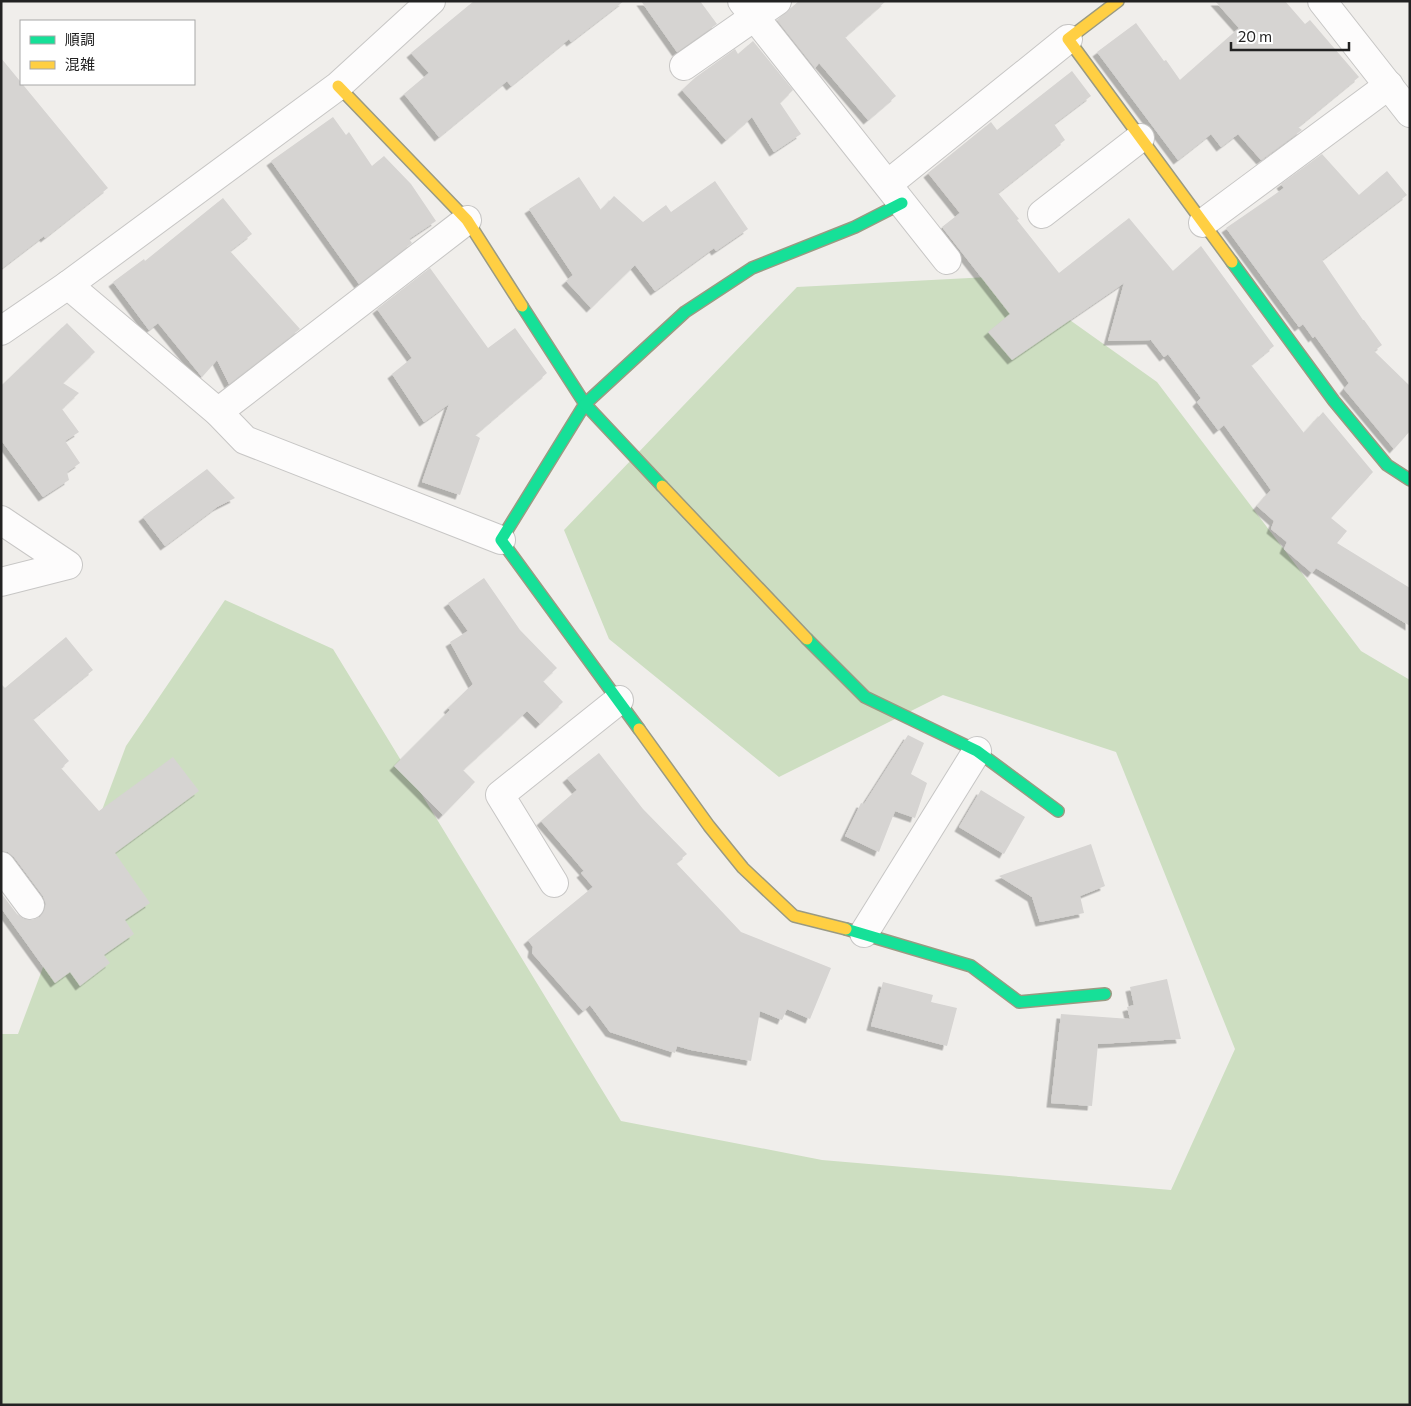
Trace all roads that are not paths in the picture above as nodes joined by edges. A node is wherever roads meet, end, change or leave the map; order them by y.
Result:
1 (431, 1) edge
2 (777, 1) edge
3 (1118, 1) edge
4 (1322, 1) edge
5 (748, 10) edge
6 (1068, 40) junction
7 (684, 66) dead end
8 (1388, 85) junction
9 (338, 86) junction
10 (1410, 113) edge
11 (1140, 138) junction
12 (895, 193) junction
13 (1042, 214) dead end
14 (467, 220) junction
15 (1203, 224) junction
16 (947, 260) dead end
17 (68, 285) junction
18 (1, 331) edge
19 (585, 404) junction
20 (218, 412) junction
21 (1410, 480) edge
22 (1, 520) edge
23 (501, 540) junction
24 (1, 582) edge
25 (619, 700) junction
26 (977, 751) junction
27 (1058, 811) dead end
28 (1, 866) edge
29 (554, 883) dead end
30 (30, 906) dead end
31 (864, 933) junction
32 (1105, 994) dead end

1 - 9 street
2 - 5 street
3 - 6 street
4 - 8 street
5 - 7 street
5 - 12 street
6 - 11 street
6 - 12 street
8 - 10 street
8 - 15 street
9 - 14 street
9 - 17 street
11 - 13 street
11 - 15 street
12 - 16 street
12 - 19 street
14 - 19 street
14 - 20 street
15 - 21 street
17 - 18 street
17 - 20 street
19 - 23 street
19 - 26 street
20 - 23 street
22 - 24 street
23 - 25 street
25 - 29 street
25 - 31 street
26 - 27 street
26 - 31 street
28 - 30 street
31 - 32 street

